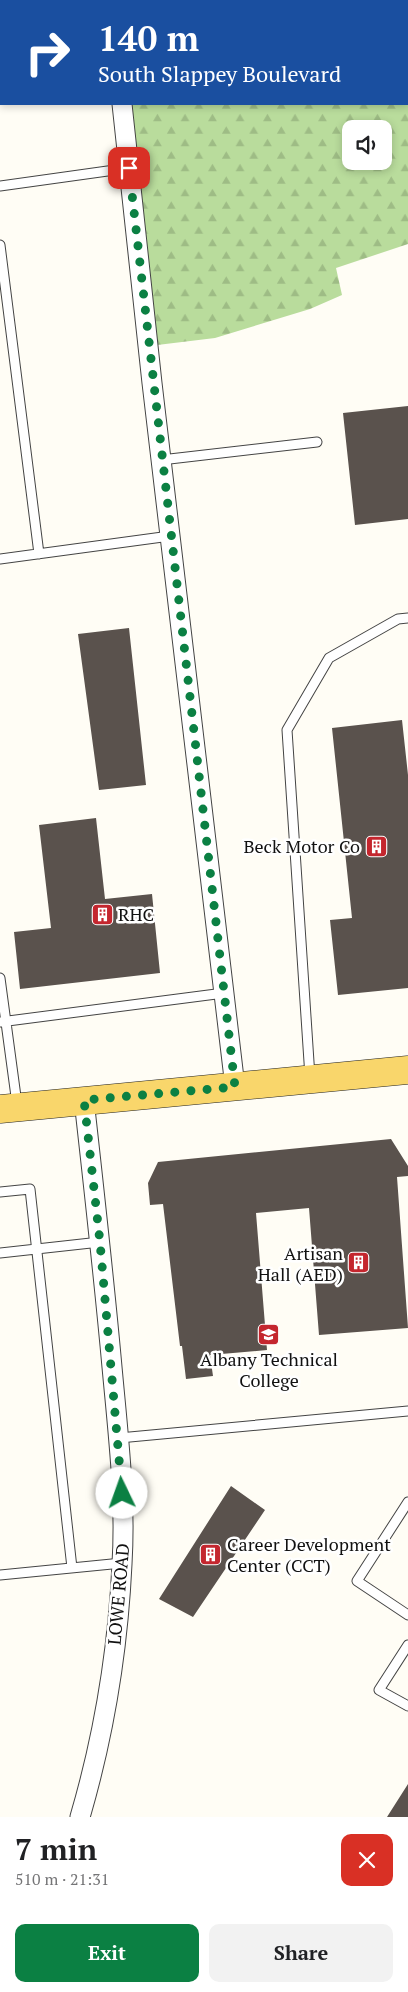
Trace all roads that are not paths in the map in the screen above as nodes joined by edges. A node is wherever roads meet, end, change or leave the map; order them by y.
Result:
1 (122, 105) edge
2 (129, 168) junction
3 (0, 186) edge
4 (0, 245) edge
5 (317, 442) dead end
6 (161, 460) junction
7 (170, 536) junction
8 (39, 554) junction
9 (0, 559) edge
10 (408, 618) edge
11 (0, 978) edge
12 (224, 993) junction
13 (3, 1021) edge
14 (408, 1070) edge
15 (310, 1080) junction
16 (235, 1087) junction
17 (84, 1100) junction
18 (9, 1108) edge
19 (0, 1192) edge
20 (100, 1242) junction
21 (37, 1249) junction
22 (0, 1253) edge
23 (408, 1411) edge
24 (119, 1438) junction
25 (408, 1502) edge
26 (122, 1563) junction
27 (72, 1568) junction
28 (0, 1575) edge
29 (408, 1615) edge
30 (408, 1645) edge
31 (408, 1706) edge
32 (80, 1817) edge

1 - 2 street
2 - 3 lane
2 - 6 street
4 - 8 lane
5 - 6 lane
6 - 7 street
7 - 8 lane
7 - 12 street
8 - 9 lane
10 - 15 lane
11 - 13 lane
12 - 13 lane
12 - 16 street
13 - 18 lane
14 - 15 main road
15 - 16 main road
16 - 17 main road
17 - 18 main road
17 - 20 street, LOWE ROAD
19 - 21 lane
20 - 21 lane
20 - 24 street, LOWE ROAD
21 - 22 lane
21 - 27 lane
23 - 24 lane
24 - 26 street, LOWE ROAD
25 - 29 lane
26 - 27 lane
26 - 32 street, LOWE ROAD
27 - 28 lane
30 - 31 lane

